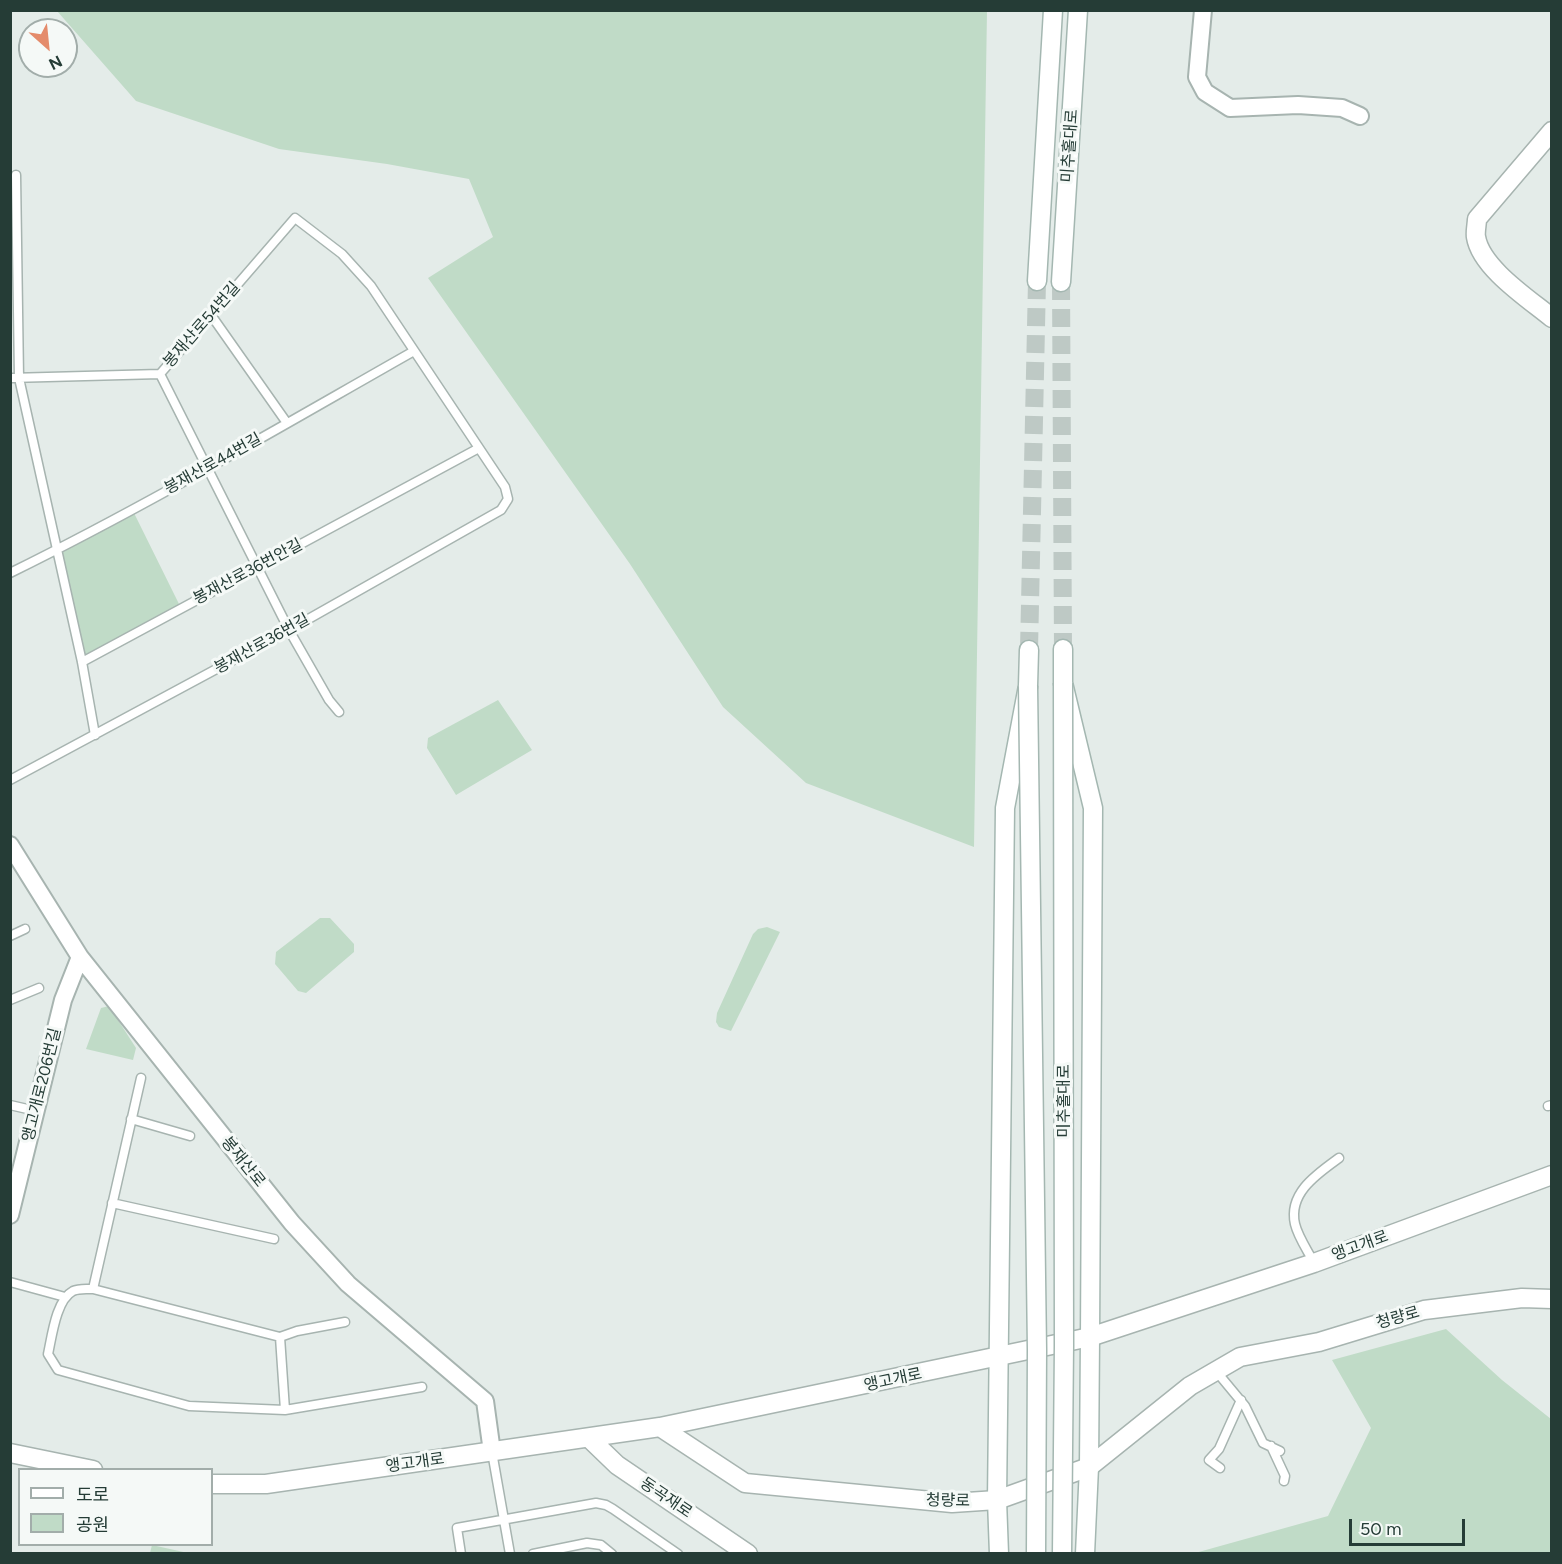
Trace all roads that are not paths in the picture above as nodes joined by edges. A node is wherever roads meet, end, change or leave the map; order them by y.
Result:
1 (1053, 10) edge
2 (1078, 10) edge
3 (1203, 10) edge
4 (1360, 116) dead end
5 (1551, 131) edge
6 (15, 175) dead end
7 (1037, 281) tunnel mouth
8 (1061, 282) tunnel mouth
9 (211, 315) junction
10 (1551, 318) edge
11 (414, 351) junction
12 (160, 374) junction
13 (15, 378) edge
14 (287, 423) junction
15 (479, 448) junction
16 (208, 468) junction
17 (57, 550) junction
18 (258, 567) junction
19 (10, 573) edge
20 (289, 630) junction
21 (1063, 649) tunnel mouth
22 (1029, 650) tunnel mouth
23 (82, 662) junction
24 (1063, 682) junction
25 (1028, 686) junction
26 (339, 712) dead end
27 (94, 735) junction
28 (10, 780) edge
29 (10, 845) edge
30 (25, 929) dead end
31 (10, 936) edge
32 (80, 957) junction
33 (39, 988) dead end
34 (10, 1000) edge
35 (141, 1078) dead end
36 (10, 1105) edge
37 (36, 1111) junction
38 (131, 1119) junction
39 (190, 1136) dead end
40 (1339, 1158) dead end
41 (1551, 1175) edge
42 (112, 1203) junction
43 (10, 1215) edge
44 (274, 1239) dead end
45 (1314, 1263) junction
46 (10, 1282) edge
47 (93, 1289) junction
48 (65, 1297) junction
49 (1551, 1299) edge
50 (345, 1322) dead end
51 (280, 1337) junction
52 (1090, 1338) junction
53 (1000, 1357) junction
54 (1215, 1371) junction
55 (422, 1387) dead end
56 (1240, 1400) junction
57 (285, 1410) junction
58 (660, 1427) junction
59 (589, 1438) junction
60 (1271, 1446) junction
61 (1280, 1451) dead end
62 (492, 1452) junction
63 (10, 1453) edge
64 (1089, 1467) junction
65 (83, 1468) edge
66 (1220, 1468) dead end
67 (1284, 1481) dead end
68 (213, 1484) edge
69 (997, 1500) junction
70 (504, 1520) junction
71 (461, 1554) edge
72 (510, 1554) edge
73 (533, 1554) edge
74 (612, 1554) edge
75 (678, 1554) edge
76 (748, 1554) edge
77 (999, 1554) edge
78 (1036, 1554) edge
79 (1062, 1554) edge
80 (1085, 1554) edge

1 - 7 main road, 미추홀대로
2 - 8 main road, 미추홀대로
3 - 4 street
5 - 10 main road
6 - 13 lane
9 - 11 lane, 봉재산로54번길
9 - 12 lane, 봉재산로54번길
9 - 14 lane
11 - 14 lane, 봉재산로44번길
11 - 15 lane
12 - 13 lane, 봉재산로54번길
12 - 16 lane
13 - 17 lane
14 - 16 lane, 봉재산로44번길
15 - 18 lane, 봉재산로36번안길
15 - 20 lane, 봉재산로36번길
16 - 17 lane, 봉재산로44번길
16 - 18 lane
17 - 19 lane, 봉재산로44번길
17 - 23 lane
18 - 20 lane
18 - 23 lane, 봉재산로36번안길
20 - 26 lane
20 - 27 lane, 봉재산로36번길
21 - 24 main road, 미추홀대로
22 - 25 main road, 미추홀대로
23 - 27 lane
24 - 52 main road
24 - 79 main road, 미추홀대로, bridge
25 - 53 main road
25 - 78 main road, 미추홀대로, bridge
27 - 28 lane, 봉재산로36번길
29 - 32 street, 봉재산로
30 - 31 lane
32 - 37 street, 앵고개로206번길
32 - 62 street, 봉재산로
33 - 34 lane
35 - 38 lane
36 - 37 lane
37 - 43 street, 앵고개로206번길
38 - 39 lane
38 - 42 lane
40 - 45 lane
41 - 45 main road, 앵고개로
42 - 44 lane
42 - 47 lane
45 - 52 main road, 앵고개로
46 - 48 lane
47 - 48 lane
47 - 51 lane
48 - 57 lane
49 - 54 main road, 청량로
50 - 51 lane
51 - 57 lane
52 - 53 main road, 앵고개로
52 - 64 main road
53 - 58 main road, 앵고개로
53 - 69 main road
54 - 56 lane
54 - 64 main road, 청량로
55 - 57 lane
56 - 60 lane
56 - 66 lane
58 - 59 main road, 앵고개로
58 - 69 main road, 청량로
59 - 62 main road, 앵고개로
59 - 76 main road, 동곡재로
60 - 61 lane
60 - 67 lane
62 - 68 main road, 앵고개로
62 - 70 lane
63 - 65 main road
64 - 69 main road, 청량로
64 - 80 main road
69 - 77 main road
70 - 71 lane
70 - 72 lane
70 - 75 lane
73 - 74 lane

